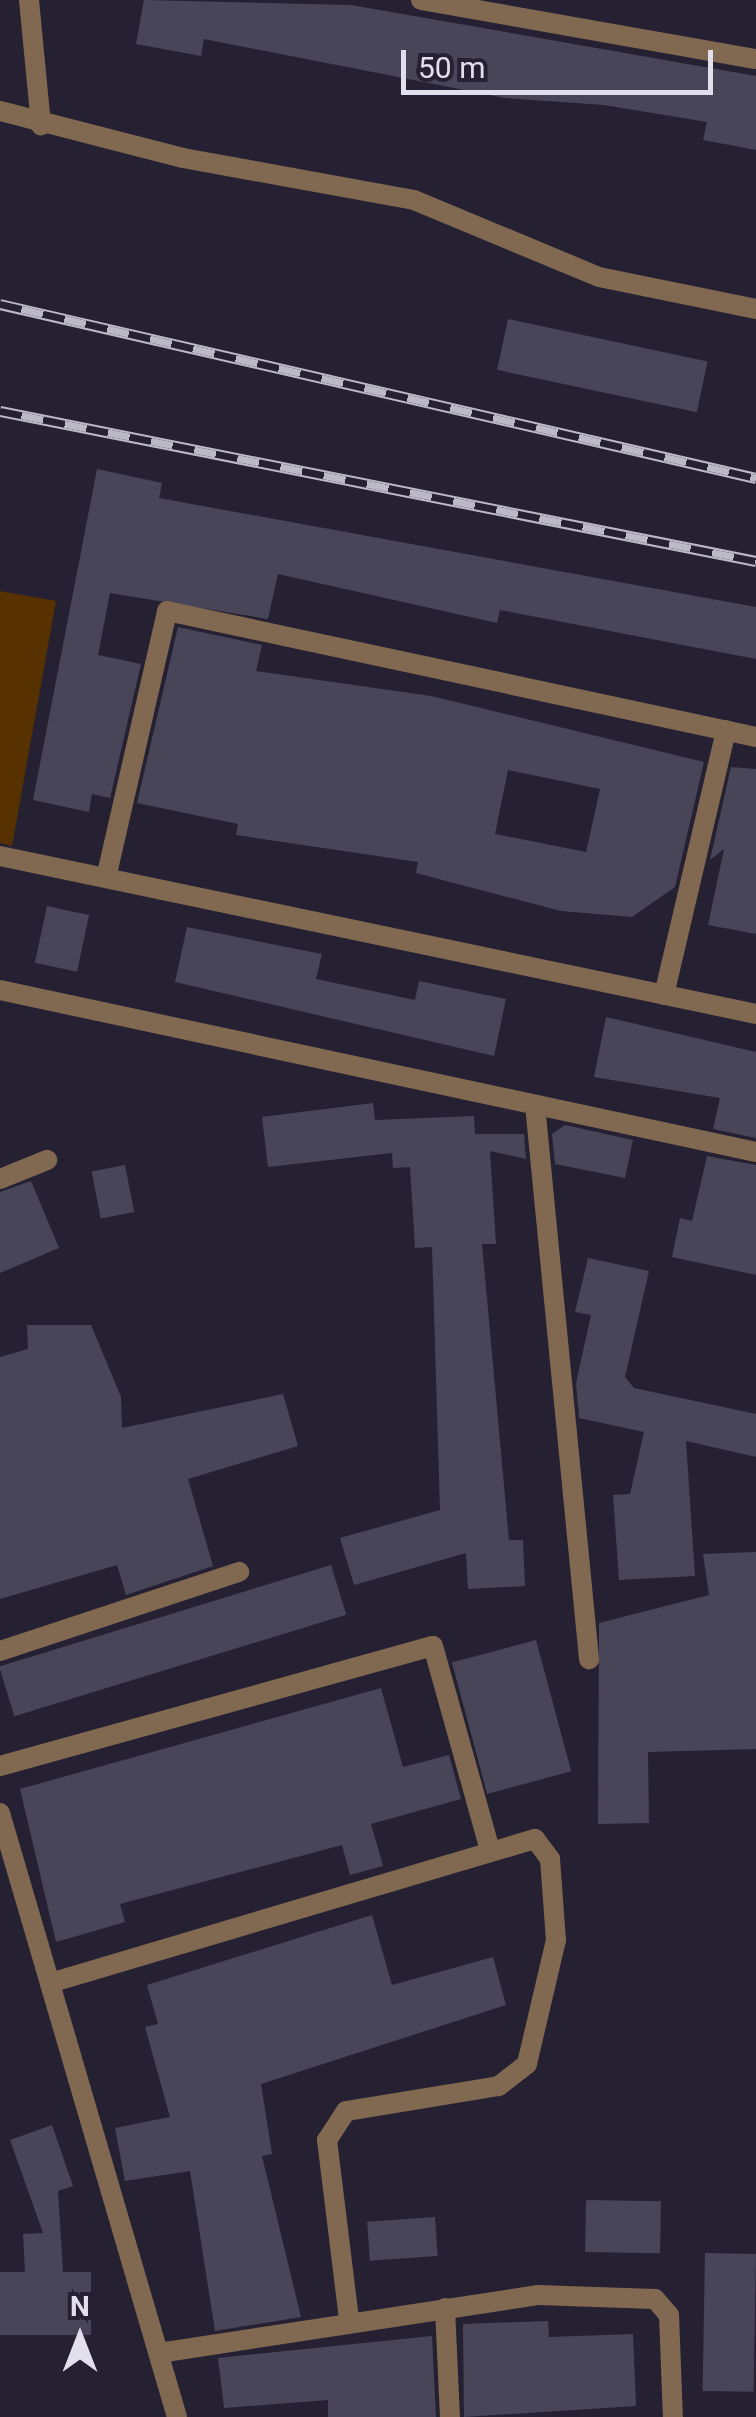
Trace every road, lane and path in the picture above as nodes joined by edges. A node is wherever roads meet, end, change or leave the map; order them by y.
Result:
1 (29, 0) edge
2 (421, 0) edge
3 (756, 59) edge
4 (0, 111) edge
5 (40, 125) junction
6 (756, 309) edge
7 (726, 730) junction
8 (756, 736) edge
9 (0, 856) edge
10 (106, 878) junction
11 (0, 990) edge
12 (664, 995) junction
13 (756, 1014) edge
14 (535, 1105) junction
15 (756, 1152) edge
16 (46, 1160) dead end
17 (0, 1180) edge
18 (239, 1572) dead end
19 (0, 1651) edge
20 (589, 1659) dead end
21 (0, 1766) edge
22 (0, 1813) edge
23 (490, 1850) junction
24 (50, 1983) junction
25 (445, 2308) junction
26 (349, 2320) junction
27 (158, 2353) junction
28 (178, 2417) edge
29 (450, 2417) edge
30 (673, 2417) edge

1 - 5 street
2 - 3 street
4 - 5 street
5 - 6 street
7 - 8 street
7 - 10 street
7 - 12 street
9 - 10 street
10 - 12 street
11 - 14 street
12 - 13 street
14 - 15 street
14 - 20 street
16 - 17 street
18 - 19 street
21 - 23 street
22 - 24 street
23 - 24 street
23 - 26 street
24 - 27 street
25 - 26 street
25 - 29 street
25 - 30 street
26 - 27 street
27 - 28 street

